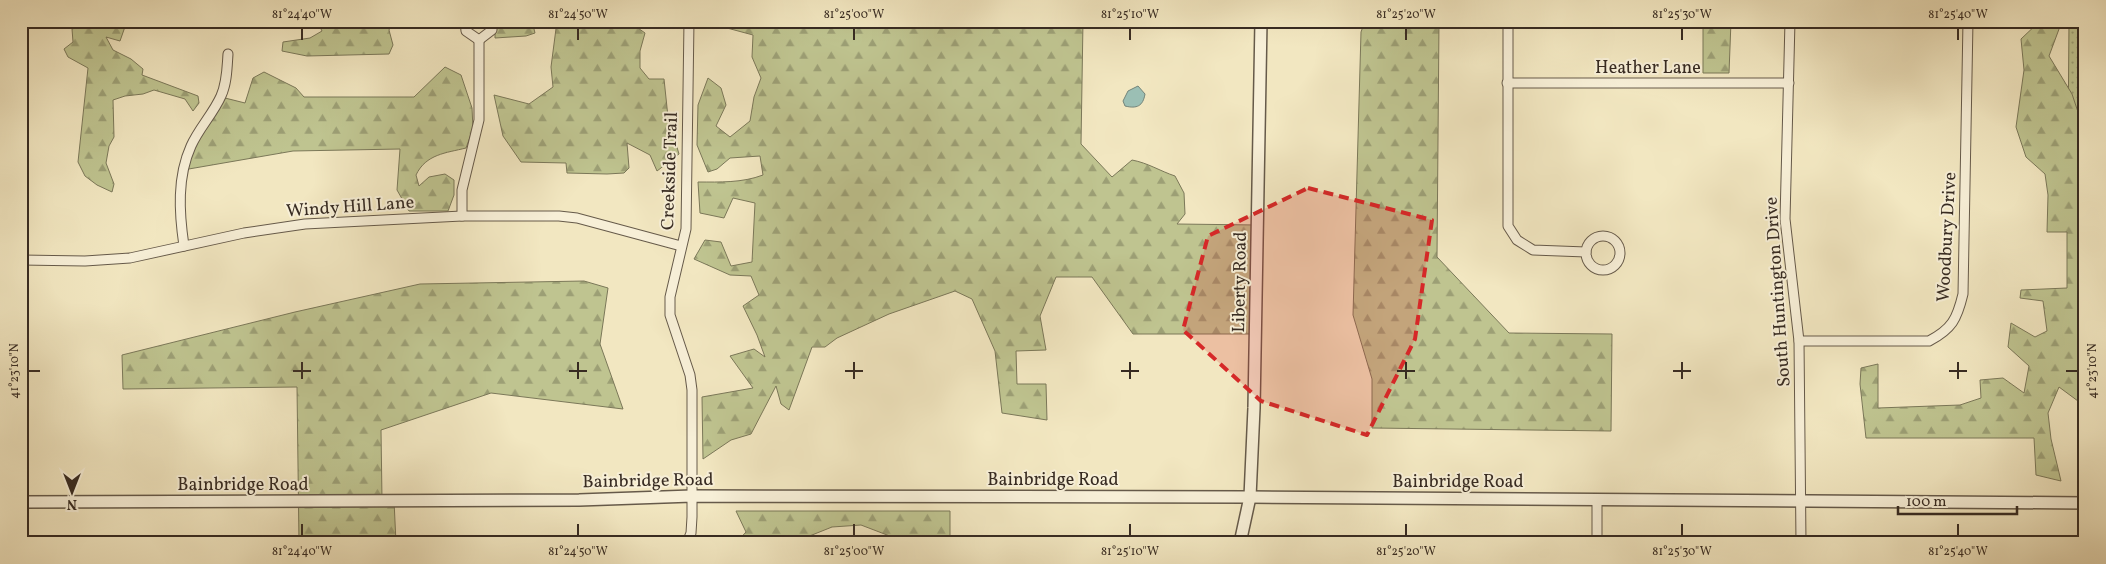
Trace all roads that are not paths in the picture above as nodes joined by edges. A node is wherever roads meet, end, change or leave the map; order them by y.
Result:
1 (465, 21) edge
2 (492, 21) edge
3 (689, 21) edge
4 (1261, 21) edge
5 (1508, 21) edge
6 (1790, 21) edge
7 (1968, 21) edge
8 (479, 40) junction
9 (228, 54) dead end
10 (1507, 83) junction
11 (1789, 83) junction
12 (462, 216) junction
13 (184, 246) junction
14 (681, 246) junction
15 (1586, 252) dead end
16 (21, 260) edge
17 (1799, 341) junction
18 (692, 496) junction
19 (1250, 497) junction
20 (1597, 500) junction
21 (1801, 501) junction
22 (21, 502) edge
23 (2085, 504) edge
24 (687, 543) edge
25 (1240, 543) edge
26 (1596, 543) edge
27 (1802, 543) edge

1 - 8 street
2 - 8 street
3 - 14 street, Creekside Trail
4 - 19 street, Liberty Road
5 - 10 street
6 - 11 street, South Huntington Drive
7 - 17 street, Woodbury Drive
8 - 12 street
9 - 13 street
10 - 11 street, Heather Lane
10 - 15 street
11 - 17 street, South Huntington Drive
12 - 13 street, Windy Hill Lane
12 - 14 street, Windy Hill Lane
13 - 16 street, Windy Hill Lane
14 - 18 street, Creekside Trail
17 - 21 street, South Huntington Drive
18 - 19 street, Bainbridge Road
18 - 22 street, Bainbridge Road
18 - 24 street, Creekside Trail
19 - 20 street, Bainbridge Road
19 - 25 street, Liberty Road
20 - 21 street, Bainbridge Road
20 - 26 street
21 - 23 street, Bainbridge Road
21 - 27 street, South Huntington Drive

